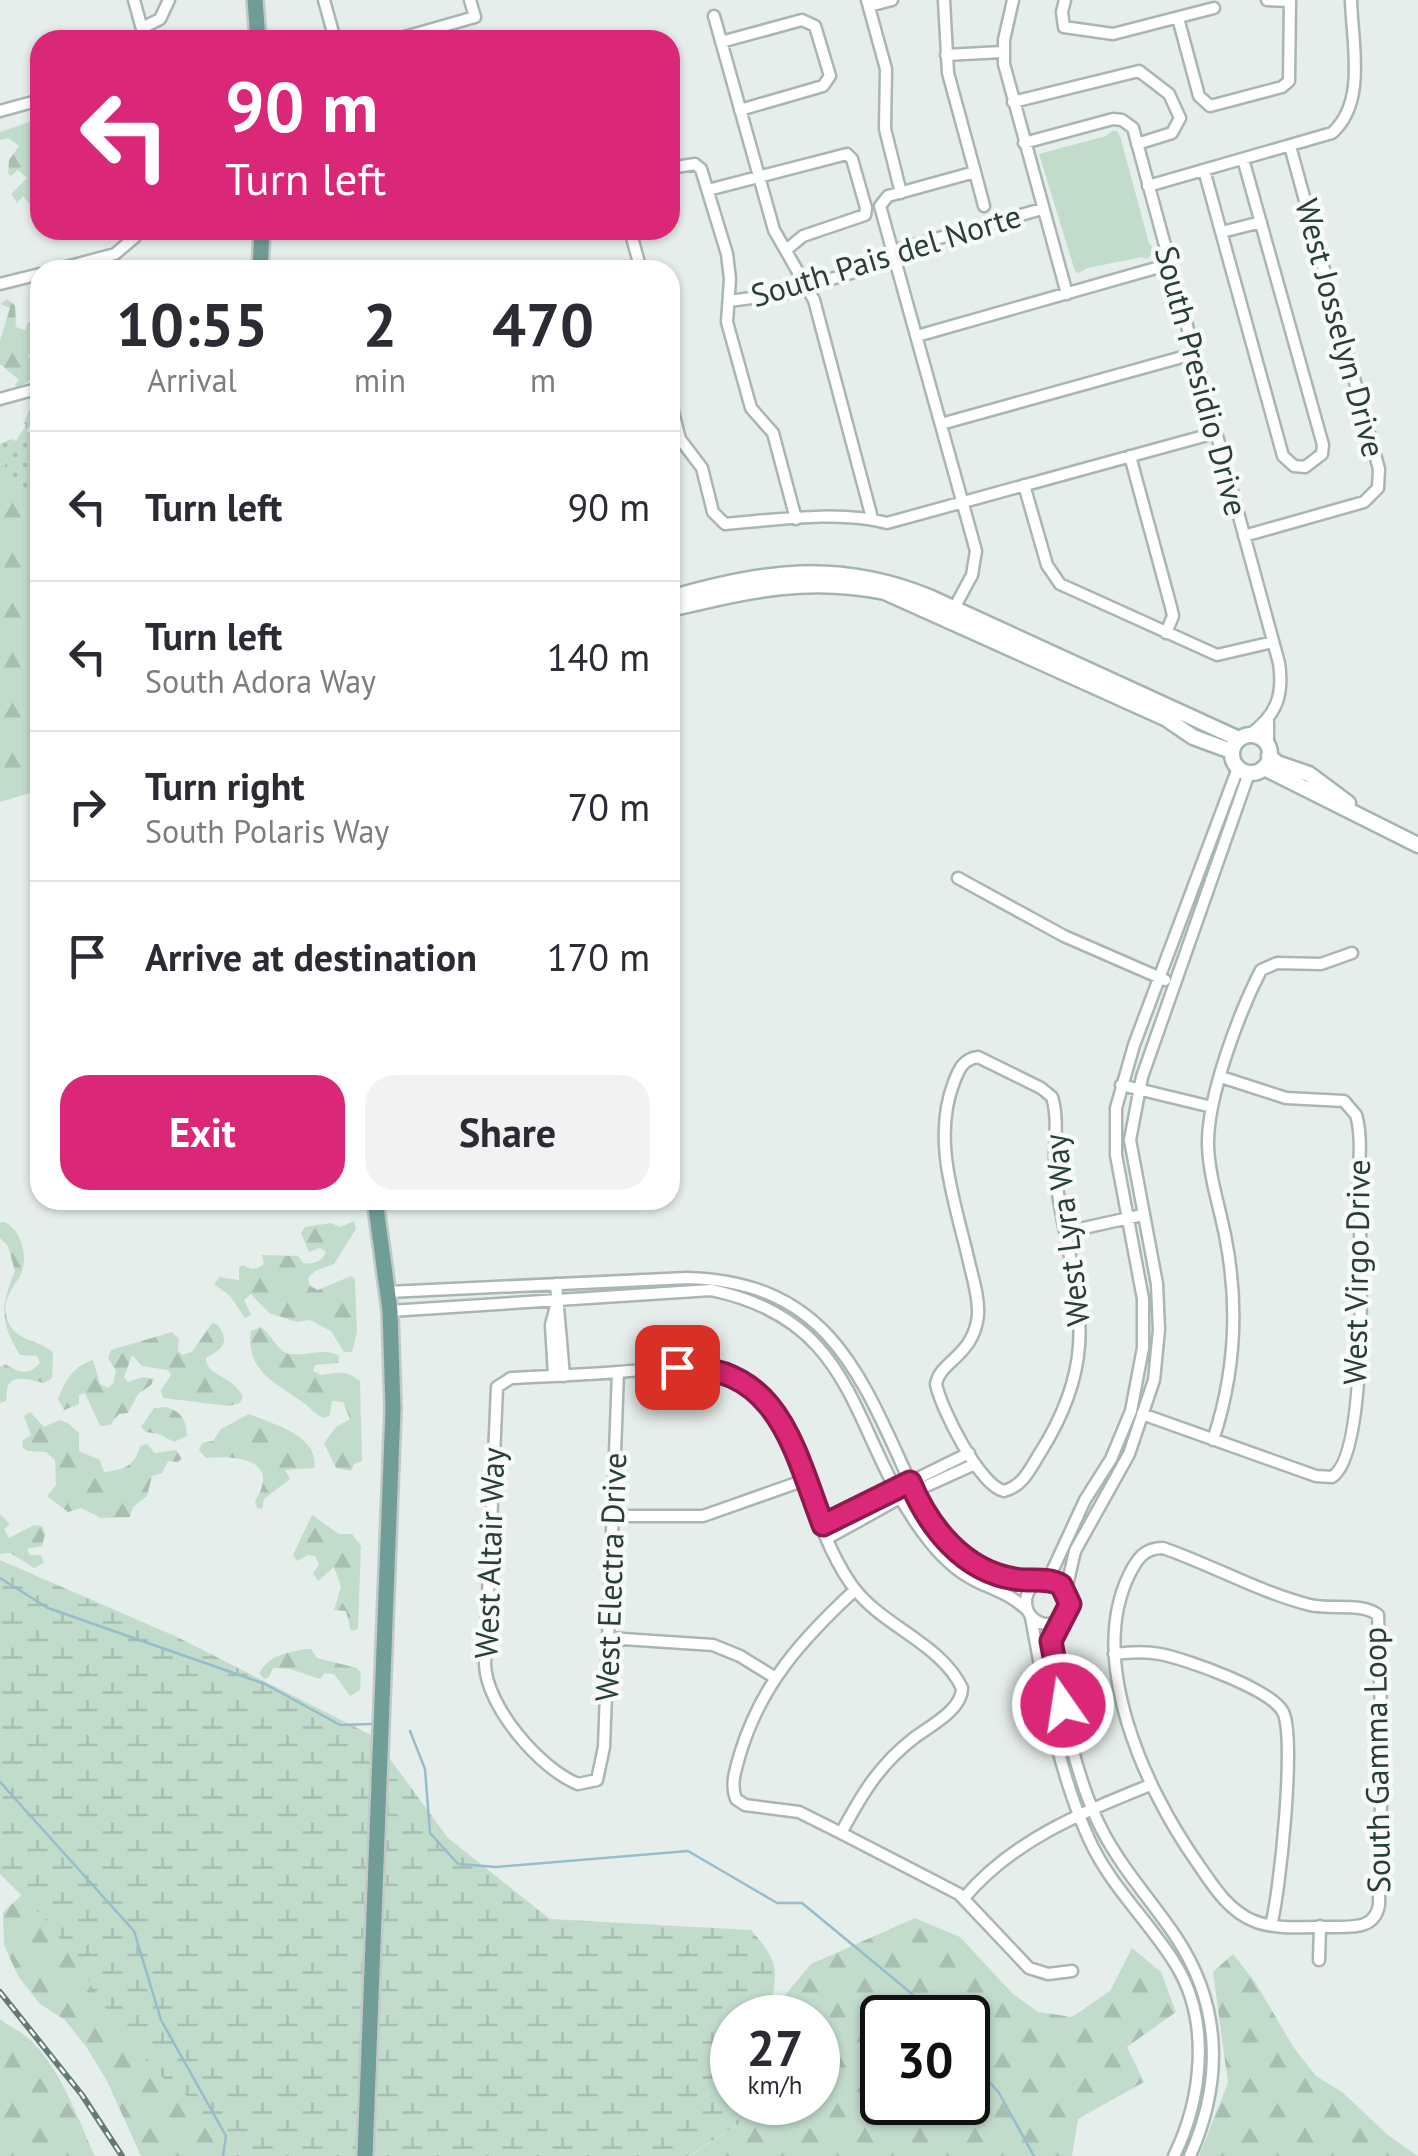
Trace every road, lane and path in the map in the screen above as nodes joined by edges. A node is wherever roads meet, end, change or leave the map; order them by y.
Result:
1 (134, 0) edge
2 (169, 0) edge
3 (255, 0) edge
4 (324, 0) edge
5 (470, 0) edge
6 (892, 0) edge
7 (944, 0) edge
8 (1014, 0) edge
9 (1065, 0) edge
10 (1267, 0) edge
11 (1290, 0) edge
12 (1351, 0) edge
13 (868, 3) edge
14 (1214, 8) dead end
15 (714, 16) dead end
16 (1178, 18) junction
17 (143, 30) edge
18 (149, 30) edge
19 (257, 30) edge
20 (332, 30) edge
21 (429, 30) edge
22 (721, 42) junction
23 (1002, 52) junction
24 (946, 55) junction
25 (1013, 102) junction
26 (30, 103) edge
27 (740, 110) junction
28 (0, 111) edge
29 (1024, 143) junction
30 (1137, 144) junction
31 (1290, 146) junction
32 (1243, 159) junction
33 (680, 166) edge
34 (1204, 170) junction
35 (974, 172) junction
36 (759, 176) junction
37 (1148, 186) junction
38 (708, 190) junction
39 (901, 193) junction
40 (984, 206) dead end
41 (1042, 209) junction
42 (1260, 222) junction
43 (1222, 232) junction
44 (131, 240) edge
45 (786, 250) junction
46 (893, 251) junction
47 (92, 260) edge
48 (1170, 264) junction
49 (30, 276) edge
50 (0, 283) edge
51 (808, 286) junction
52 (1067, 294) junction
53 (729, 301) junction
54 (917, 336) junction
55 (1194, 354) junction
56 (30, 391) edge
57 (0, 399) edge
58 (941, 424) junction
59 (1214, 433) junction
60 (680, 438) edge
61 (1130, 456) junction
62 (1024, 485) junction
63 (963, 502) junction
64 (872, 518) junction
65 (796, 519) junction
66 (1244, 536) junction
67 (680, 595) edge
68 (680, 607) edge
69 (951, 613) junction
70 (1166, 632) junction
71 (1272, 642) junction
72 (1268, 721) junction
73 (1240, 742) junction
74 (1267, 758) junction
75 (1243, 771) junction
76 (1418, 846) edge
77 (958, 878) dead end
78 (1352, 953) dead end
79 (1160, 978) junction
80 (1175, 984) junction
81 (1220, 1076) junction
82 (1121, 1086) junction
83 (1139, 1090) junction
84 (1212, 1107) junction
85 (376, 1210) edge
86 (1142, 1215) junction
87 (1127, 1218) junction
88 (1066, 1232) junction
89 (556, 1284) junction
90 (388, 1292) junction
91 (556, 1302) junction
92 (390, 1311) junction
93 (618, 1372) junction
94 (559, 1376) junction
95 (1131, 1411) junction
96 (1144, 1415) junction
97 (1213, 1440) junction
98 (972, 1458) junction
99 (806, 1480) junction
100 (912, 1486) junction
101 (898, 1493) junction
102 (614, 1516) junction
103 (823, 1525) junction
104 (828, 1538) junction
105 (1044, 1580) junction
106 (856, 1590) junction
107 (1066, 1590) junction
108 (1030, 1614) junction
109 (1058, 1622) junction
110 (608, 1638) junction
111 (1114, 1654) junction
112 (774, 1678) junction
113 (597, 1780) joint
114 (1150, 1785) junction
115 (1092, 1808) junction
116 (1078, 1814) junction
117 (842, 1832) junction
118 (964, 1898) junction
119 (1271, 1925) junction
120 (1320, 1926) junction
121 (1319, 1960) dead end
122 (1072, 1971) dead end
123 (365, 2156) edge
124 (1174, 2156) edge
125 (1190, 2156) edge

1 - 17 street
2 - 18 street
3 - 19 main road
4 - 20 street
5 - 21 street
6 - 13 street
7 - 24 street
8 - 23 street
9 - 16 street
10 - 11 street
11 - 16 street
12 - 31 street
13 - 39 street
14 - 16 street
15 - 22 street
22 - 27 street
22 - 27 street
23 - 24 street
23 - 25 street
24 - 35 street
25 - 29 street
25 - 30 street
26 - 28 street
27 - 36 street
29 - 30 street
29 - 41 street
30 - 37 street, South Presidio Drive
31 - 32 street
31 - 66 street, West Josselyn Drive
32 - 34 street
32 - 42 street
33 - 38 street
34 - 37 street
34 - 43 street
35 - 39 street
35 - 40 street
36 - 38 street
36 - 45 street
36 - 45 street
37 - 48 street, South Presidio Drive
38 - 53 street
39 - 46 street
41 - 46 street, South Pais del Norte
41 - 52 street
42 - 43 street
42 - 43 street
44 - 47 street
45 - 51 street
46 - 51 street, South Pais del Norte
46 - 54 street
48 - 52 street
48 - 55 street, South Presidio Drive
49 - 50 street
51 - 53 street, South Pais del Norte
51 - 64 street
52 - 54 street
53 - 65 street
54 - 58 street
55 - 58 street
55 - 59 street, South Presidio Drive
56 - 57 street
58 - 63 street
59 - 61 street
59 - 66 street, South Presidio Drive
60 - 65 street
61 - 62 street
61 - 70 street
62 - 63 street
62 - 70 street
63 - 64 street
63 - 69 street
64 - 65 street
66 - 71 street, South Presidio Drive
67 - 69 street
68 - 69 street
69 - 73 street
70 - 71 street
71 - 72 street, South Presidio Drive
72 - 73 street
72 - 74 street, South Presidio Drive
73 - 74 street
73 - 75 street
74 - 75 street
74 - 76 street
75 - 79 street
75 - 80 street
77 - 79 street
78 - 81 street
79 - 80 street
79 - 82 street
80 - 83 street
81 - 84 street
81 - 97 street, West Virgo Drive
82 - 83 street
82 - 87 street
83 - 84 street
83 - 86 street
84 - 97 street
85 - 90 main road
86 - 87 street
86 - 96 street
87 - 88 street
87 - 95 street
88 - 98 street, West Lyra Way
88 - 98 street, West Lyra Way
89 - 90 street
89 - 91 street
89 - 100 street
90 - 92 main road
91 - 92 street
91 - 94 street
91 - 101 street
92 - 123 main road
93 - 94 street
93 - 99 street
93 - 102 street, West Electra Drive
94 - 113 street, West Altair Way
95 - 96 street, West Virgo Drive
95 - 105 street
96 - 97 street, West Virgo Drive
96 - 107 street
98 - 100 street
99 - 102 street
99 - 103 street
100 - 101 street
100 - 105 street
101 - 103 street
101 - 104 street
101 - 108 street
102 - 110 street, West Electra Drive
103 - 104 street
104 - 106 street
105 - 107 street
105 - 108 street
106 - 112 street
106 - 117 street
107 - 109 street
108 - 109 street
108 - 116 street
109 - 115 street
110 - 112 street
110 - 113 street, West Electra Drive
111 - 114 street, South Gamma Loop
111 - 119 street
111 - 120 street, South Gamma Loop
112 - 117 street
114 - 115 street
114 - 119 street, South Gamma Loop
115 - 116 street
115 - 125 street
116 - 118 street
116 - 124 street
117 - 118 street
118 - 122 street
119 - 120 street, South Gamma Loop
120 - 121 street

